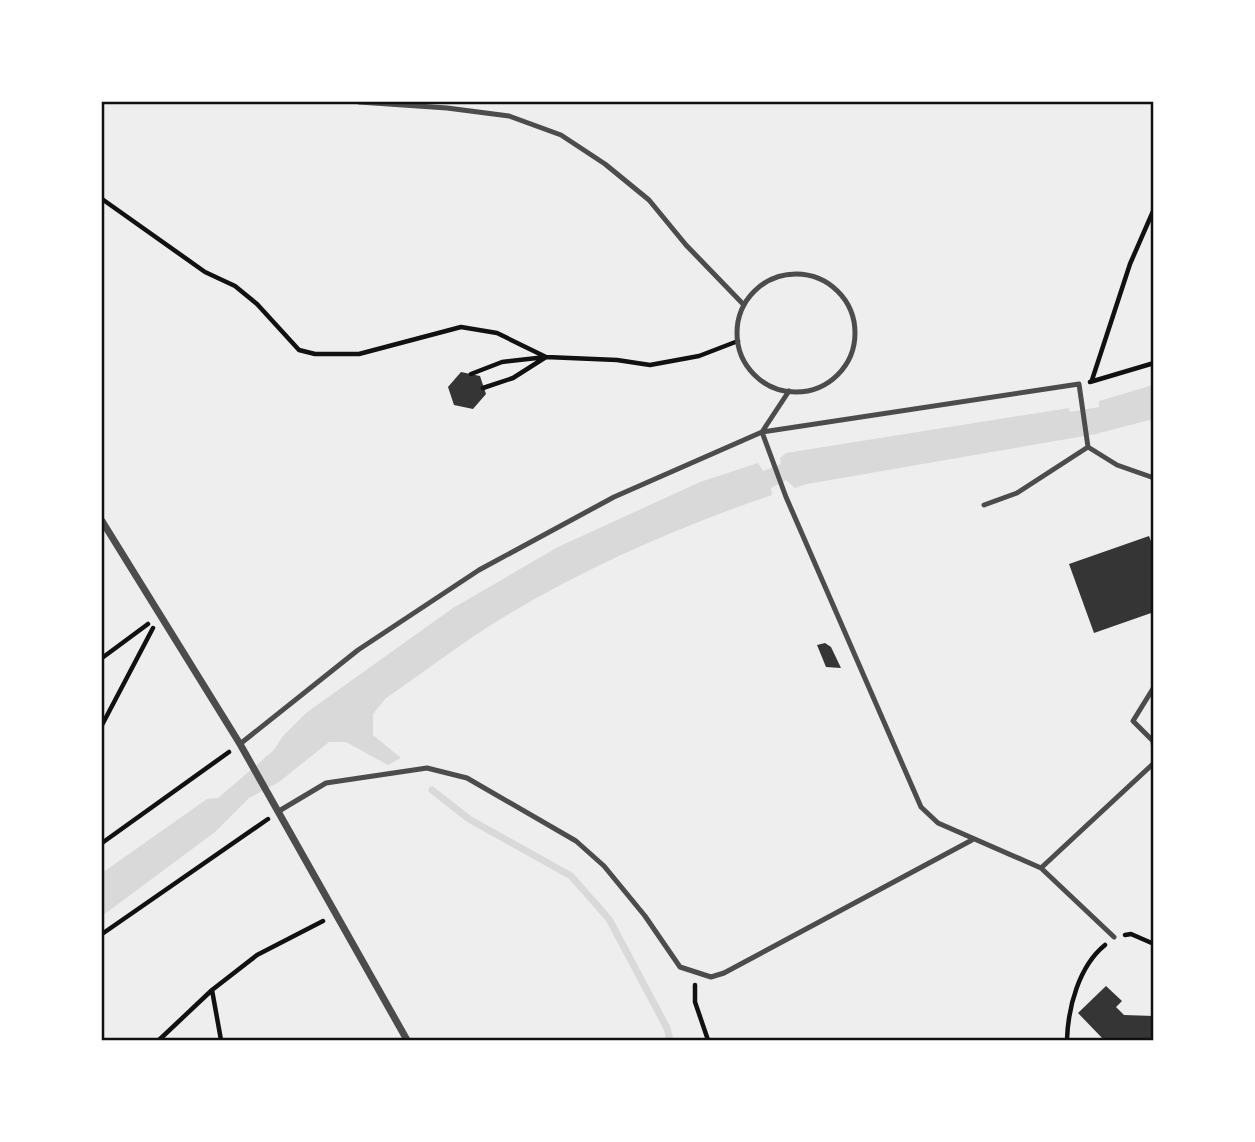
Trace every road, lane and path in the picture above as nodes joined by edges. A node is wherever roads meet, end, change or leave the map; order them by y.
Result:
1 (359, 102) edge
2 (102, 199) edge
3 (1153, 209) edge
4 (744, 304) junction
5 (738, 341) junction
6 (546, 357) junction
7 (1153, 363) edge
8 (471, 374) dead end
9 (1091, 381) junction
10 (1079, 384) junction
11 (484, 388) dead end
12 (789, 391) junction
13 (762, 432) junction
14 (1088, 444) junction
15 (1153, 478) edge
16 (984, 505) dead end
17 (102, 521) edge
18 (160, 615) junction
19 (102, 658) edge
20 (1153, 687) edge
21 (102, 725) edge
22 (240, 744) junction
23 (1153, 752) edge
24 (1153, 763) edge
25 (279, 811) junction
26 (972, 840) junction
27 (102, 843) edge
28 (1041, 868) junction
29 (335, 912) junction
30 (102, 934) edge
31 (1114, 937) junction
32 (1153, 944) edge
33 (694, 974) junction
34 (212, 990) junction
35 (159, 1041) edge
36 (221, 1041) edge
37 (407, 1041) edge
38 (708, 1041) edge
39 (1067, 1041) edge

1 - 4 lane
2 - 6 path
3 - 9 path
4 - 5 lane
4 - 12 lane
5 - 6 path
5 - 12 lane
6 - 8 path
6 - 11 path
7 - 9 path
9 - 10 path
10 - 13 lane
10 - 14 lane
12 - 13 lane
13 - 22 lane
13 - 26 lane
14 - 15 lane
14 - 16 lane
17 - 18 street
18 - 19 path
18 - 21 path
18 - 22 street
20 - 23 lane
22 - 25 street
22 - 27 path
24 - 28 lane
25 - 29 street
25 - 30 path
25 - 33 lane
26 - 28 lane
26 - 33 lane
28 - 31 lane
29 - 34 path
29 - 37 street
31 - 32 path
31 - 39 path
33 - 38 path
34 - 35 path
34 - 36 path

